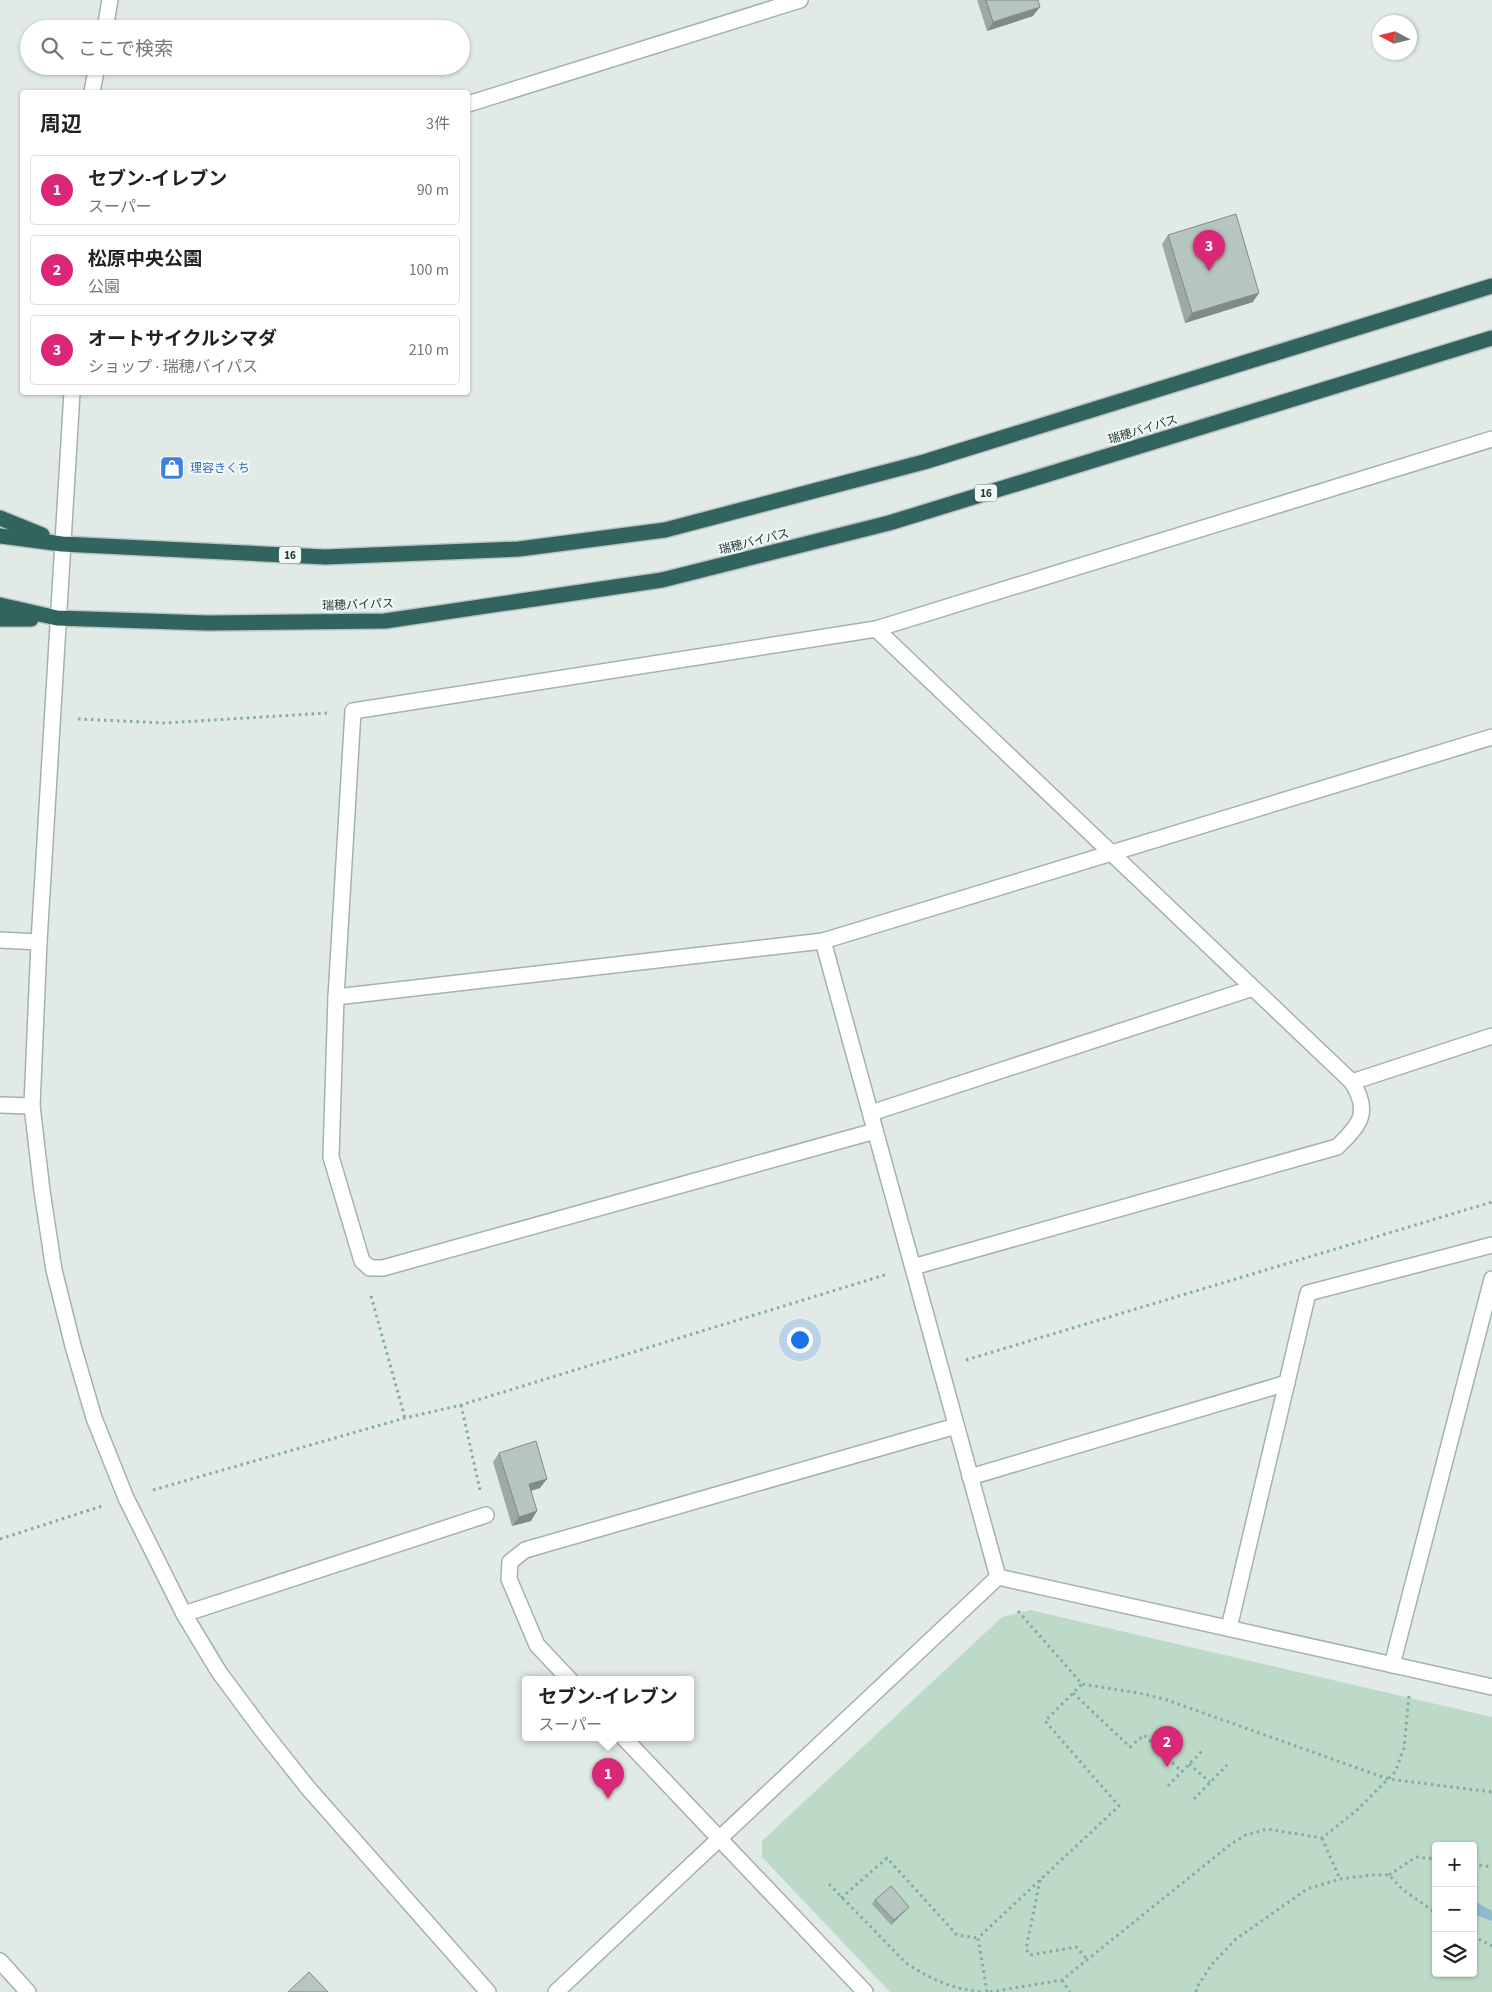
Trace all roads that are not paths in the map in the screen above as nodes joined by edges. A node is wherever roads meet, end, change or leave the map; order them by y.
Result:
1 (110, 0) edge
2 (800, 0) edge
3 (107, 20) edge
4 (96, 75) edge
5 (92, 90) edge
6 (470, 103) edge
7 (1492, 286) edge
8 (1492, 338) edge
9 (72, 395) edge
10 (1492, 439) edge
11 (0, 518) edge
12 (0, 536) edge
13 (62, 544) junction
14 (0, 605) edge
15 (57, 618) junction
16 (0, 619) edge
17 (876, 628) junction
18 (1492, 737) edge
19 (1110, 853) junction
20 (0, 940) edge
21 (823, 940) junction
22 (39, 942) junction
23 (1253, 988) junction
24 (336, 997) junction
25 (1492, 1036) edge
26 (1352, 1082) junction
27 (0, 1105) edge
28 (32, 1106) junction
29 (871, 1113) junction
30 (875, 1131) junction
31 (1492, 1245) edge
32 (912, 1266) junction
33 (1492, 1279) edge
34 (1287, 1383) junction
35 (956, 1426) junction
36 (970, 1477) junction
37 (486, 1514) dead end
38 (995, 1579) junction
39 (184, 1614) junction
40 (1229, 1628) junction
41 (1392, 1665) junction
42 (566, 1676) edge
43 (1492, 1687) edge
44 (627, 1741) edge
45 (720, 1840) junction
46 (0, 1961) edge
47 (28, 1992) edge
48 (488, 1992) edge
49 (556, 1992) edge
50 (864, 1992) edge

1 - 3 street
2 - 6 street
4 - 5 street
7 - 13 highway, 16
8 - 15 highway, 瑞穂バイパス / 16
9 - 13 street
10 - 17 street
11 - 13 highway
12 - 13 highway, 16
13 - 15 street
14 - 15 highway, 瑞穂バイパス / 16
15 - 16 highway
15 - 22 street
17 - 19 street
17 - 24 street
18 - 19 street
19 - 21 street
19 - 23 street
20 - 22 street
21 - 24 street
21 - 29 street
22 - 28 street
23 - 26 street
23 - 29 street
24 - 30 street
25 - 26 street
26 - 32 street
27 - 28 street
28 - 39 street
29 - 30 street
30 - 32 street
31 - 34 street
32 - 35 street
33 - 41 street
34 - 36 street
34 - 40 street
35 - 36 street
35 - 42 street
36 - 38 street
37 - 39 street
38 - 40 street
38 - 45 street
39 - 48 street
40 - 41 street
41 - 43 street
44 - 45 street
45 - 49 street
45 - 50 street
46 - 47 street

